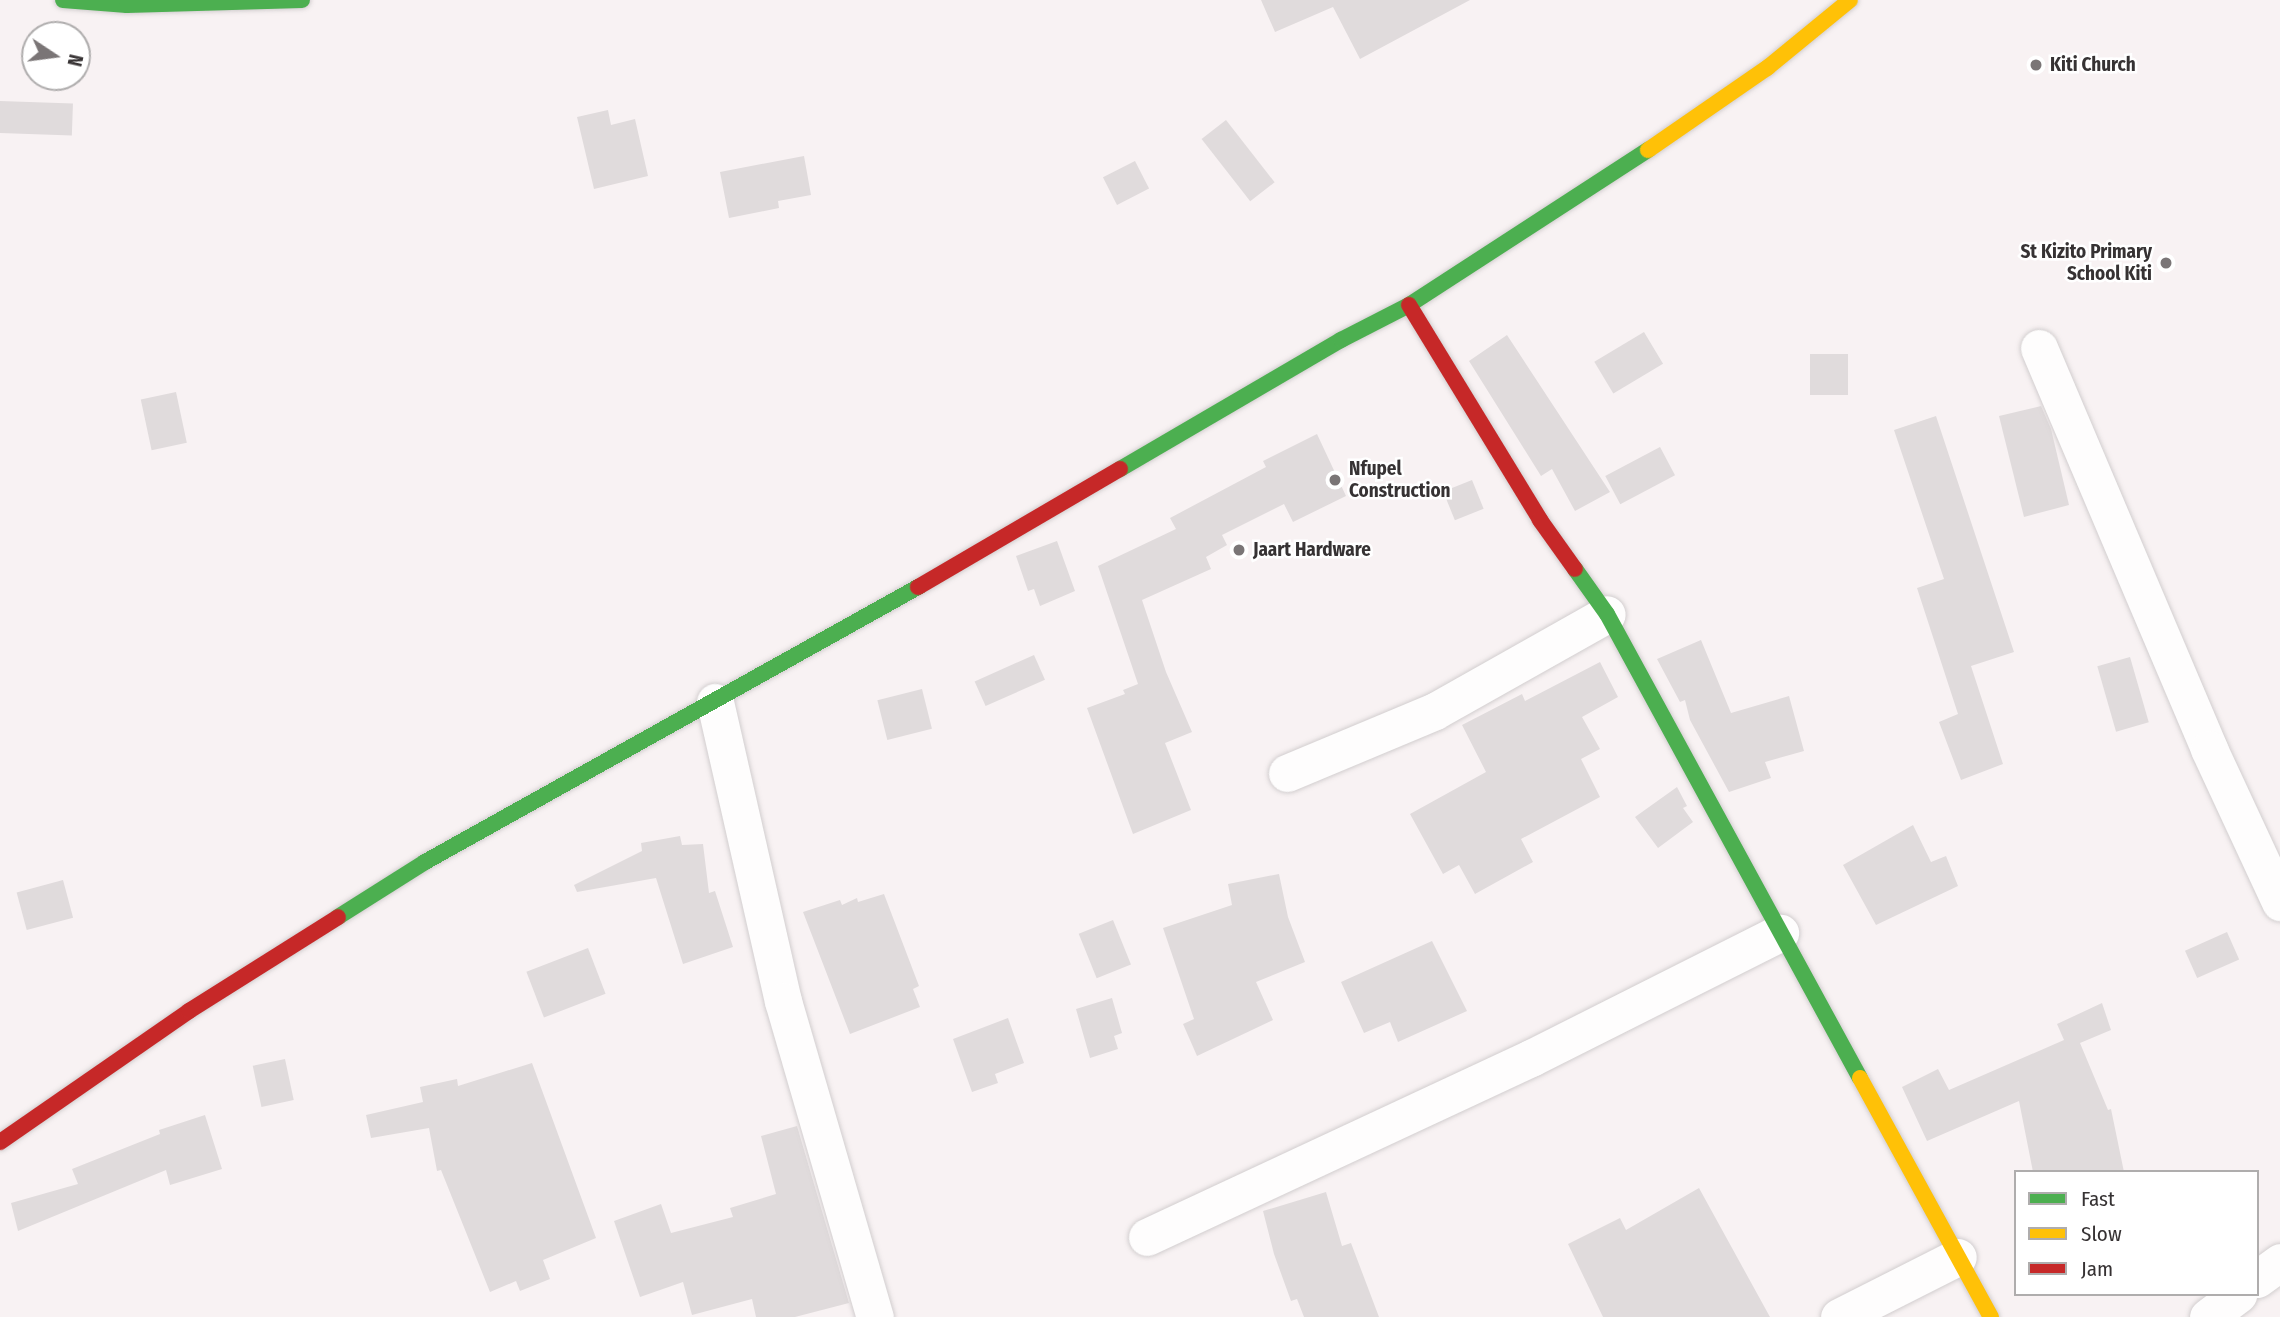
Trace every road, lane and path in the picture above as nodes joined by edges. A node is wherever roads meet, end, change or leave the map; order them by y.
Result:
1 (63, 0) edge
2 (302, 0) edge
3 (1850, 0) edge
4 (1409, 305) junction
5 (2039, 348) dead end
6 (1607, 614) junction
7 (715, 702) junction
8 (1287, 773) dead end
9 (2280, 902) edge
10 (1780, 933) junction
11 (0, 1142) edge
12 (1147, 1237) dead end
13 (1958, 1257) junction
14 (2280, 1262) edge
15 (2259, 1278) edge
16 (2235, 1296) edge
17 (875, 1317) edge
18 (1839, 1317) edge
19 (1991, 1317) edge
20 (2208, 1317) edge

1 - 2 street
3 - 4 street
4 - 6 street
4 - 7 street
5 - 9 street
6 - 8 street
6 - 10 street
7 - 11 street
7 - 17 street
10 - 12 street
10 - 13 street
13 - 18 street
13 - 19 street
14 - 15 street
16 - 20 street

